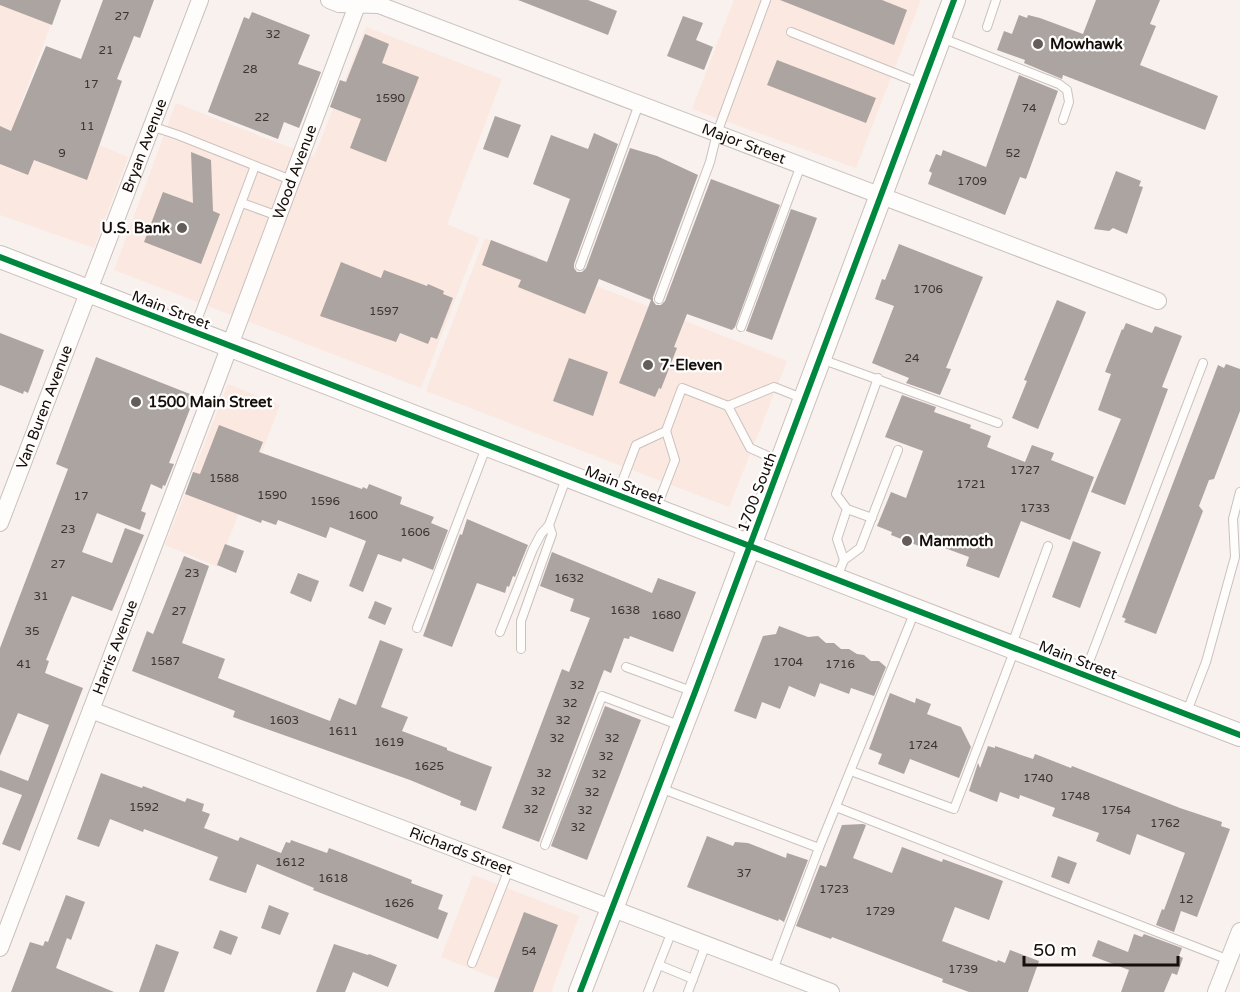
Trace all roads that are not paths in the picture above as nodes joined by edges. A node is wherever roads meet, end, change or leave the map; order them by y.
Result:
1 (200, 0) edge
2 (329, 0) edge
3 (766, 0) edge
4 (954, 0) edge
5 (996, 0) edge
6 (358, 2) edge
7 (987, 27) dead end
8 (791, 32) dead end
9 (940, 37) junction
10 (923, 84) junction
11 (639, 104) junction
12 (1063, 120) dead end
13 (151, 126) junction
14 (717, 133) junction
15 (801, 165) junction
16 (255, 166) junction
17 (291, 180) junction
18 (881, 196) junction
19 (242, 203) junction
20 (278, 216) junction
21 (0, 257) edge
22 (580, 266) dead end
23 (88, 291) junction
24 (659, 299) dead end
25 (1158, 301) dead end
26 (741, 327) dead end
27 (193, 332) junction
28 (229, 345) junction
29 (819, 358) junction
30 (1203, 363) dead end
31 (878, 378) junction
32 (805, 399) junction
33 (728, 406) junction
34 (998, 423) dead end
35 (666, 431) junction
36 (488, 445) junction
37 (898, 450) dead end
38 (781, 462) junction
39 (567, 476) junction
40 (1240, 492) edge
41 (617, 495) junction
42 (847, 509) junction
43 (656, 510) junction
44 (872, 518) junction
45 (0, 523) edge
46 (549, 525) junction
47 (749, 546) junction
48 (1048, 546) dead end
49 (840, 570) junction
50 (915, 610) junction
51 (417, 628) dead end
52 (500, 632) dead end
53 (1013, 648) junction
54 (521, 649) dead end
55 (626, 667) dead end
56 (1084, 675) junction
57 (695, 692) junction
58 (91, 710) junction
59 (1186, 714) junction
60 (682, 726) junction
61 (1240, 735) edge
62 (850, 771) junction
63 (658, 788) junction
64 (836, 807) junction
65 (545, 845) dead end
66 (819, 848) junction
67 (509, 869) junction
68 (612, 908) junction
69 (1240, 931) edge
70 (672, 932) junction
71 (706, 944) junction
72 (0, 948) edge
73 (1229, 960) junction
74 (472, 963) dead end
75 (659, 965) junction
76 (773, 970) junction
77 (693, 979) junction
78 (580, 992) edge
79 (648, 992) edge
80 (688, 992) edge
81 (831, 992) edge
82 (1216, 992) edge

1 - 13 street, Bryan Avenue
2 - 6 street, Major Street
3 - 14 lane
4 - 9 street, 1700 South
5 - 7 lane
6 - 11 street, Major Street
6 - 17 street, Wood Avenue
8 - 10 lane
9 - 10 street, 1700 South
9 - 12 lane
10 - 18 street, 1700 South
11 - 14 street, Major Street
11 - 22 lane
13 - 16 lane
13 - 23 street, Bryan Avenue
14 - 15 street, Major Street
14 - 24 lane
15 - 18 street, Major Street
15 - 26 lane
16 - 17 lane
16 - 19 lane
17 - 20 street, Wood Avenue
18 - 25 street, Major Street
18 - 29 street, 1700 South
19 - 20 lane
19 - 27 lane
20 - 28 street, Wood Avenue
21 - 23 street, Main Street
23 - 27 street, Main Street
23 - 45 street, Van Buren Avenue
27 - 28 street, Main Street
28 - 36 street, Main Street
28 - 58 street, Harris Avenue
29 - 31 lane
29 - 32 street, 1700 South
30 - 56 lane
31 - 34 lane
31 - 42 lane
32 - 33 lane
32 - 38 street, 1700 South
33 - 35 lane
33 - 38 lane
35 - 41 lane
35 - 43 lane
36 - 39 street, Main Street
36 - 51 lane
37 - 44 lane
38 - 47 street, 1700 South
39 - 41 street, Main Street
39 - 46 lane
40 - 59 lane
41 - 43 street, Main Street
42 - 44 lane
42 - 49 lane
43 - 47 street, Main Street
44 - 49 lane
46 - 52 lane
46 - 54 lane
47 - 49 street, Main Street
47 - 57 street, 1700 South
48 - 53 lane
49 - 50 street, Main Street
50 - 53 street, Main Street
50 - 62 lane
53 - 56 street, Main Street
53 - 62 lane
55 - 57 lane
56 - 59 street, Main Street
57 - 60 street, 1700 South
58 - 67 street, Richards Street
58 - 72 street, Harris Avenue
59 - 61 street, Main Street
60 - 63 street, 1700 South
60 - 65 lane
62 - 64 lane
63 - 66 lane
63 - 68 street, 1700 South
64 - 66 lane
64 - 73 lane
66 - 76 lane
67 - 68 street, Richards Street
67 - 74 lane
68 - 70 street, Richards Street
68 - 78 street, 1700 South
69 - 73 street
70 - 71 street, Richards Street
70 - 75 lane
71 - 76 street, Richards Street
71 - 77 lane
73 - 82 street
75 - 77 lane
75 - 79 lane
76 - 81 street, Richards Street
77 - 80 lane

